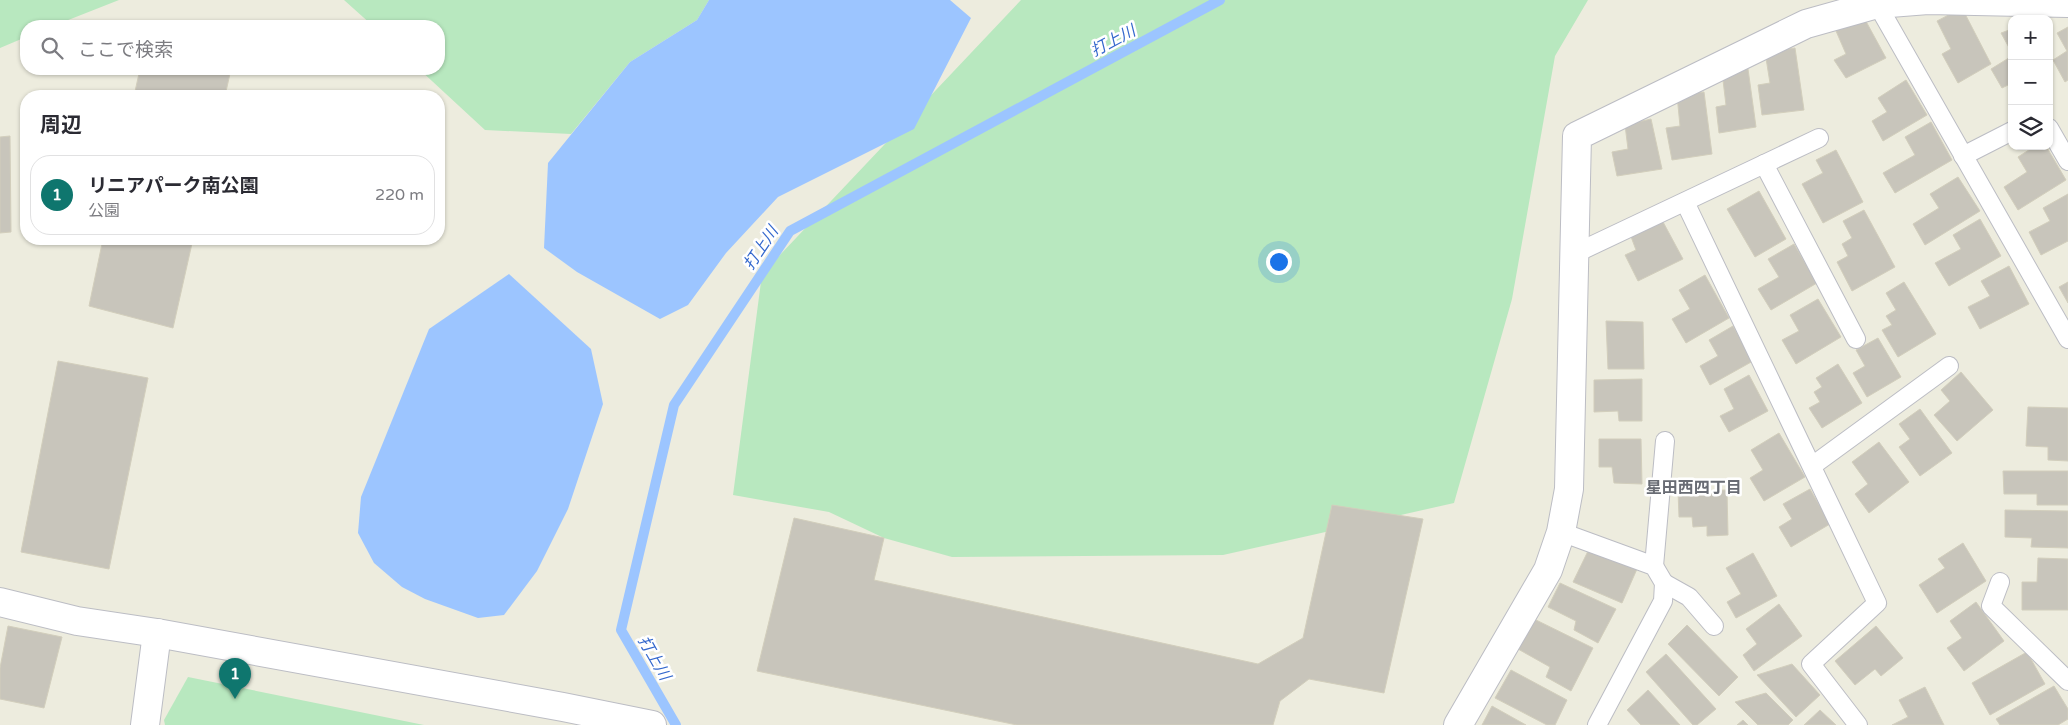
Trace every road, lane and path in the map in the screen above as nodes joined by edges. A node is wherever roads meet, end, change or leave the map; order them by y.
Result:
1 (2068, 3) edge
2 (1877, 4) junction
3 (2008, 132) edge
4 (2053, 135) edge
5 (1819, 138) dead end
6 (1963, 156) junction
7 (2068, 161) edge
8 (1764, 164) junction
9 (1685, 202) junction
10 (1574, 254) junction
11 (1856, 339) dead end
12 (2068, 339) edge
13 (1949, 366) dead end
14 (1665, 441) dead end
15 (1812, 466) junction
16 (1561, 532) junction
17 (1654, 566) junction
18 (2000, 582) dead end
19 (1664, 583) junction
20 (0, 602) edge
21 (1714, 626) dead end
22 (157, 633) junction
23 (2068, 681) edge
24 (144, 725) edge
25 (652, 725) edge
26 (1458, 725) edge
27 (1597, 725) edge
28 (1858, 725) edge

1 - 2 street
2 - 6 lane
2 - 10 street
3 - 6 lane
4 - 7 lane
5 - 8 lane
6 - 12 lane
8 - 9 lane
8 - 11 lane
9 - 10 lane
9 - 15 lane
10 - 16 street
13 - 15 lane
14 - 17 lane
15 - 28 lane
16 - 17 lane
16 - 26 street
17 - 19 lane
18 - 23 lane
19 - 21 lane
19 - 27 lane
20 - 22 street
22 - 24 street
22 - 25 street

